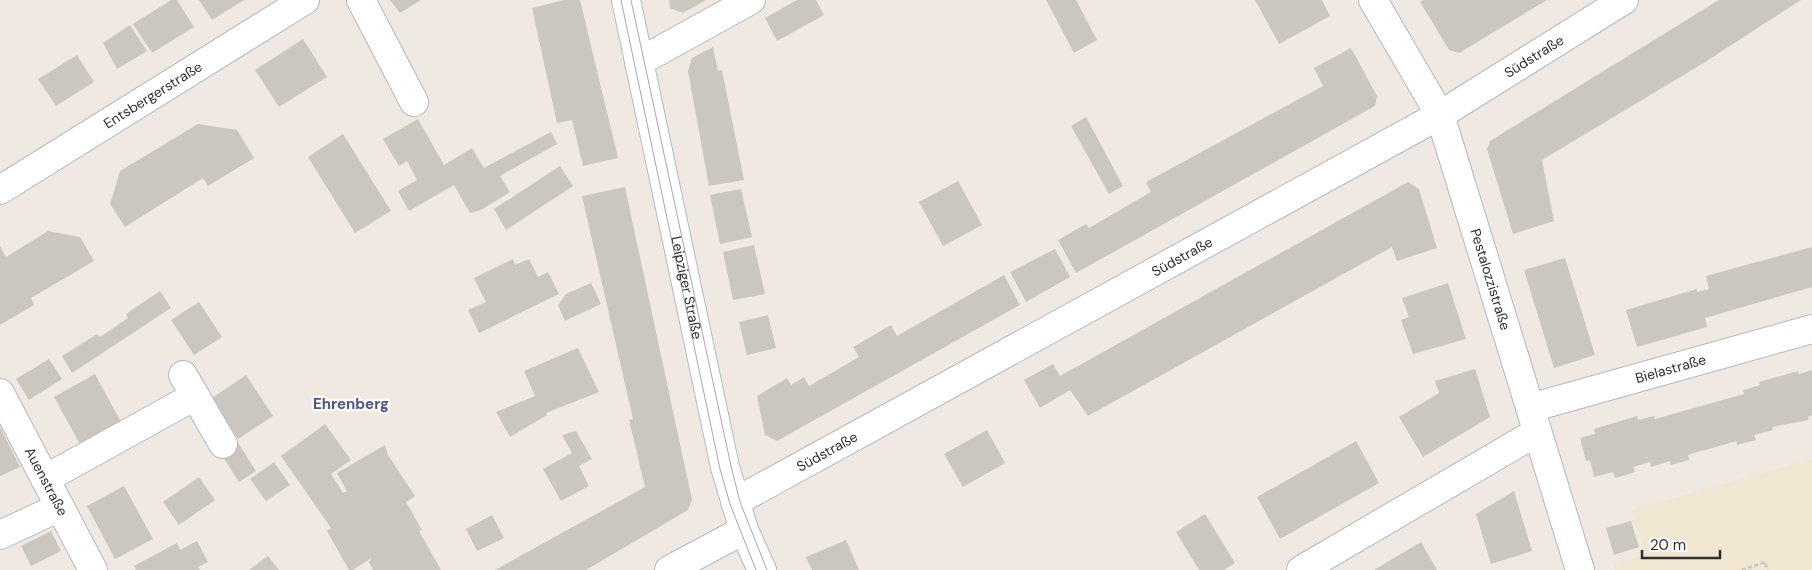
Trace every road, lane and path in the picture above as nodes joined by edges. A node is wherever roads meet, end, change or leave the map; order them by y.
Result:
1 (305, 0) edge
2 (361, 0) edge
3 (626, 0) edge
4 (751, 0) edge
5 (1373, 0) edge
6 (1624, 0) edge
7 (639, 62) junction
8 (414, 102) dead end
9 (1440, 115) junction
10 (0, 190) edge
11 (1812, 330) edge
12 (0, 393) edge
13 (1534, 420) junction
14 (223, 444) dead end
15 (45, 479) junction
16 (735, 502) junction
17 (60, 506) junction
18 (744, 530) junction
19 (0, 535) edge
20 (93, 570) edge
21 (669, 570) edge
22 (762, 570) edge
23 (1301, 570) edge
24 (1580, 570) edge
25 (1742, 570) edge
26 (1767, 570) edge

1 - 10 street, Entsbergerstraße
2 - 8 street
3 - 7 street, Leipziger Straße
4 - 7 street
5 - 9 street, Pestalozzistraße
6 - 9 street, Südstraße
7 - 16 street, Leipziger Straße
9 - 13 street, Pestalozzistraße
9 - 16 street, Südstraße
11 - 13 street, Bielastraße
12 - 15 street, Auenstraße
13 - 23 street, Bielastraße
13 - 24 street, Pestalozzistraße
14 - 15 street
15 - 17 street, Auenstraße
16 - 18 street, Leipziger Straße
17 - 19 street
17 - 20 street, Auenstraße
18 - 21 street
18 - 22 street, Leipziger Straße
25 - 26 path

